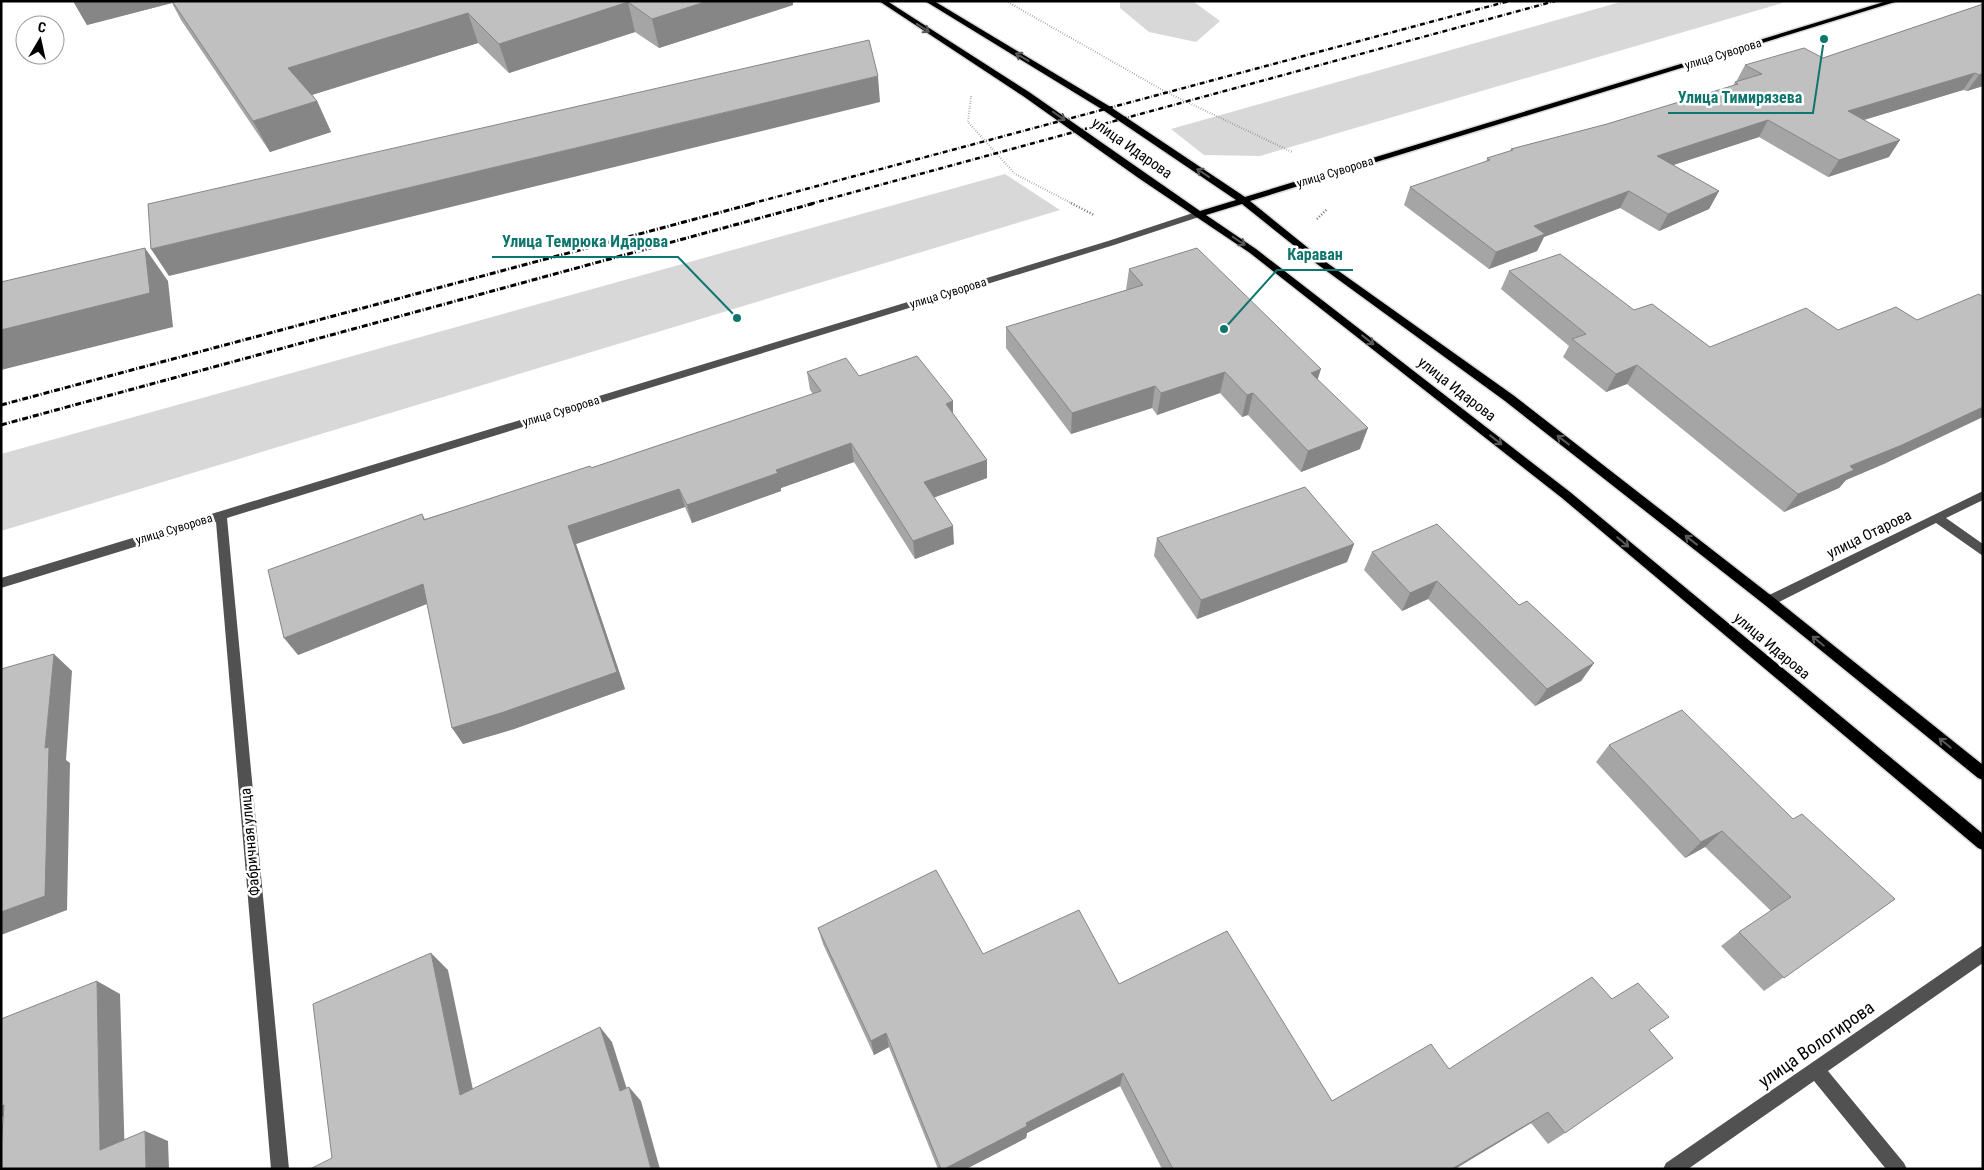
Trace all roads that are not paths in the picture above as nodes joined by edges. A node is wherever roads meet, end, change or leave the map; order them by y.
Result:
1 (882, 1) edge
2 (928, 1) edge
3 (1895, 1) edge
4 (1243, 200) junction
5 (1199, 214) junction
6 (1983, 495) edge
7 (221, 515) junction
8 (1937, 518) junction
9 (1983, 551) edge
10 (1, 583) edge
11 (1769, 602) junction
12 (1983, 774) edge
13 (1983, 843) edge
14 (1983, 953) edge
15 (1816, 1069) junction
16 (280, 1169) edge
17 (1672, 1169) edge
18 (1898, 1169) edge

1 -> 5 main road, улица Идарова
4 -> 2 main road, улица Идарова
3 - 4 main road, улица Суворова
4 - 5 main road, улица Суворова
11 -> 4 main road, улица Идарова
5 - 7 street, улица Суворова
5 -> 13 main road, улица Идарова
6 - 8 street, улица Отарова
7 - 10 street, улица Суворова
7 - 16 street, Фабричная улица
8 - 9 street
8 - 11 street, улица Отарова
12 -> 11 main road, улица Идарова
14 - 15 street, улица Вологирова
15 - 17 street, улица Вологирова
15 - 18 street

